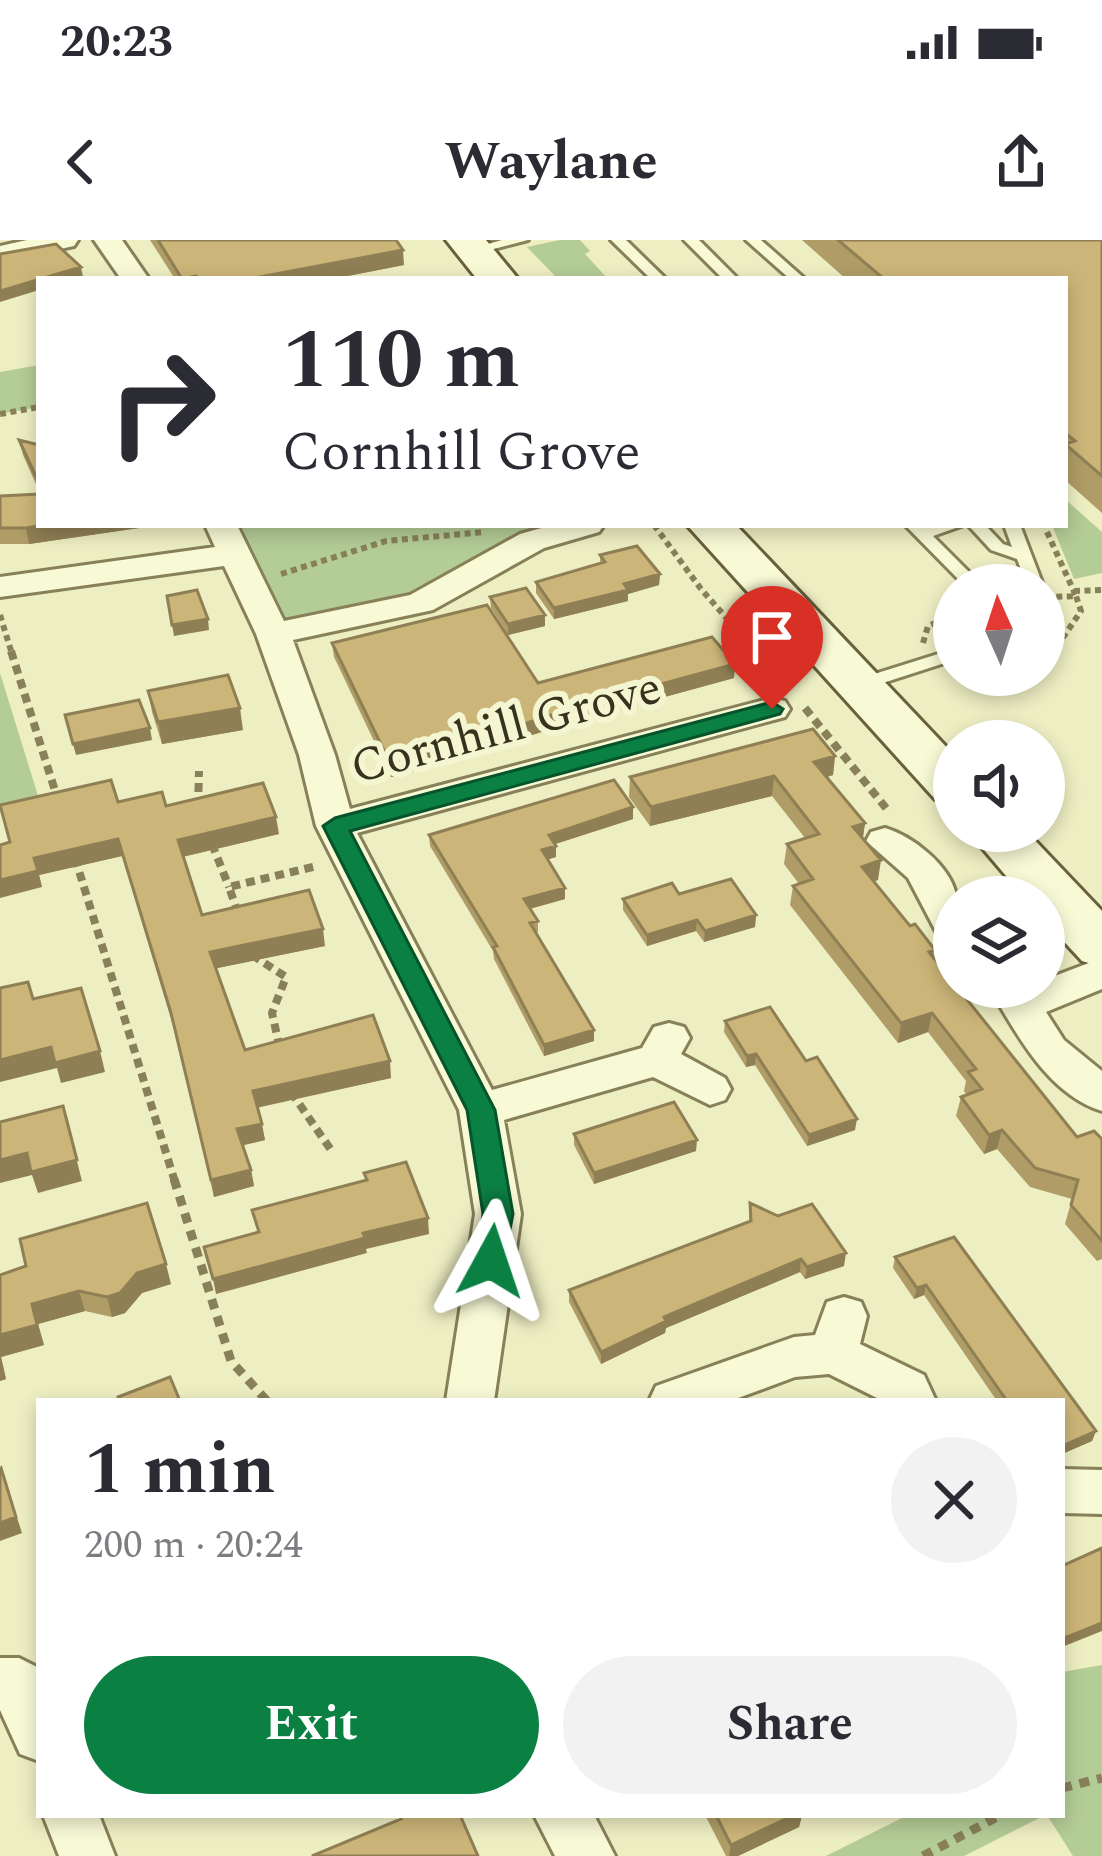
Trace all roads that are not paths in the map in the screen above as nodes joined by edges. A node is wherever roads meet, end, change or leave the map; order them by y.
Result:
1 (64, 240) edge
2 (108, 240) edge
3 (618, 240) edge
4 (692, 240) edge
5 (753, 240) edge
6 (0, 254) edge
7 (133, 276) edge
8 (656, 276) edge
9 (728, 276) edge
10 (795, 276) edge
11 (578, 528) edge
12 (713, 528) edge
13 (979, 528) edge
14 (1013, 528) edge
15 (918, 530) edge
16 (228, 539) edge
17 (1024, 556) junction
18 (953, 564) edge
19 (1027, 564) edge
20 (0, 586) edge
21 (273, 634) junction
22 (933, 662) edge
23 (858, 685) junction
24 (786, 706) road end
25 (933, 765) edge
26 (884, 841) road end
27 (344, 842) junction
28 (1014, 852) edge
29 (933, 889) edge
30 (1102, 947) edge
31 (1102, 973) edge
32 (1065, 983) edge
33 (1017, 1008) edge
34 (710, 1089) dead end
35 (1102, 1095) edge
36 (481, 1110) junction
37 (470, 1398) edge
38 (681, 1398) edge
39 (911, 1398) edge
40 (1065, 1490) edge
41 (1102, 1492) edge
42 (19, 1679) edge
43 (36, 1727) edge
44 (72, 1818) edge
45 (564, 1818) edge
46 (87, 1856) edge
47 (587, 1856) edge

1 - 6 street
2 - 7 street
3 - 8 lane
4 - 9 lane
5 - 10 lane
11 - 21 street
12 - 23 street
13 - 17 lane
14 - 17 lane
15 - 18 lane
16 - 20 street
16 - 21 street
17 - 19 lane
21 - 27 street
22 - 23 lane
23 - 25 street
24 - 27 street, Cornhill Grove
26 - 29 street
27 - 36 street
28 - 30 street
31 - 32 street
33 - 35 street
34 - 36 street
36 - 37 street
38 - 39 street
40 - 41 street
42 - 43 street
44 - 46 street
45 - 47 street

